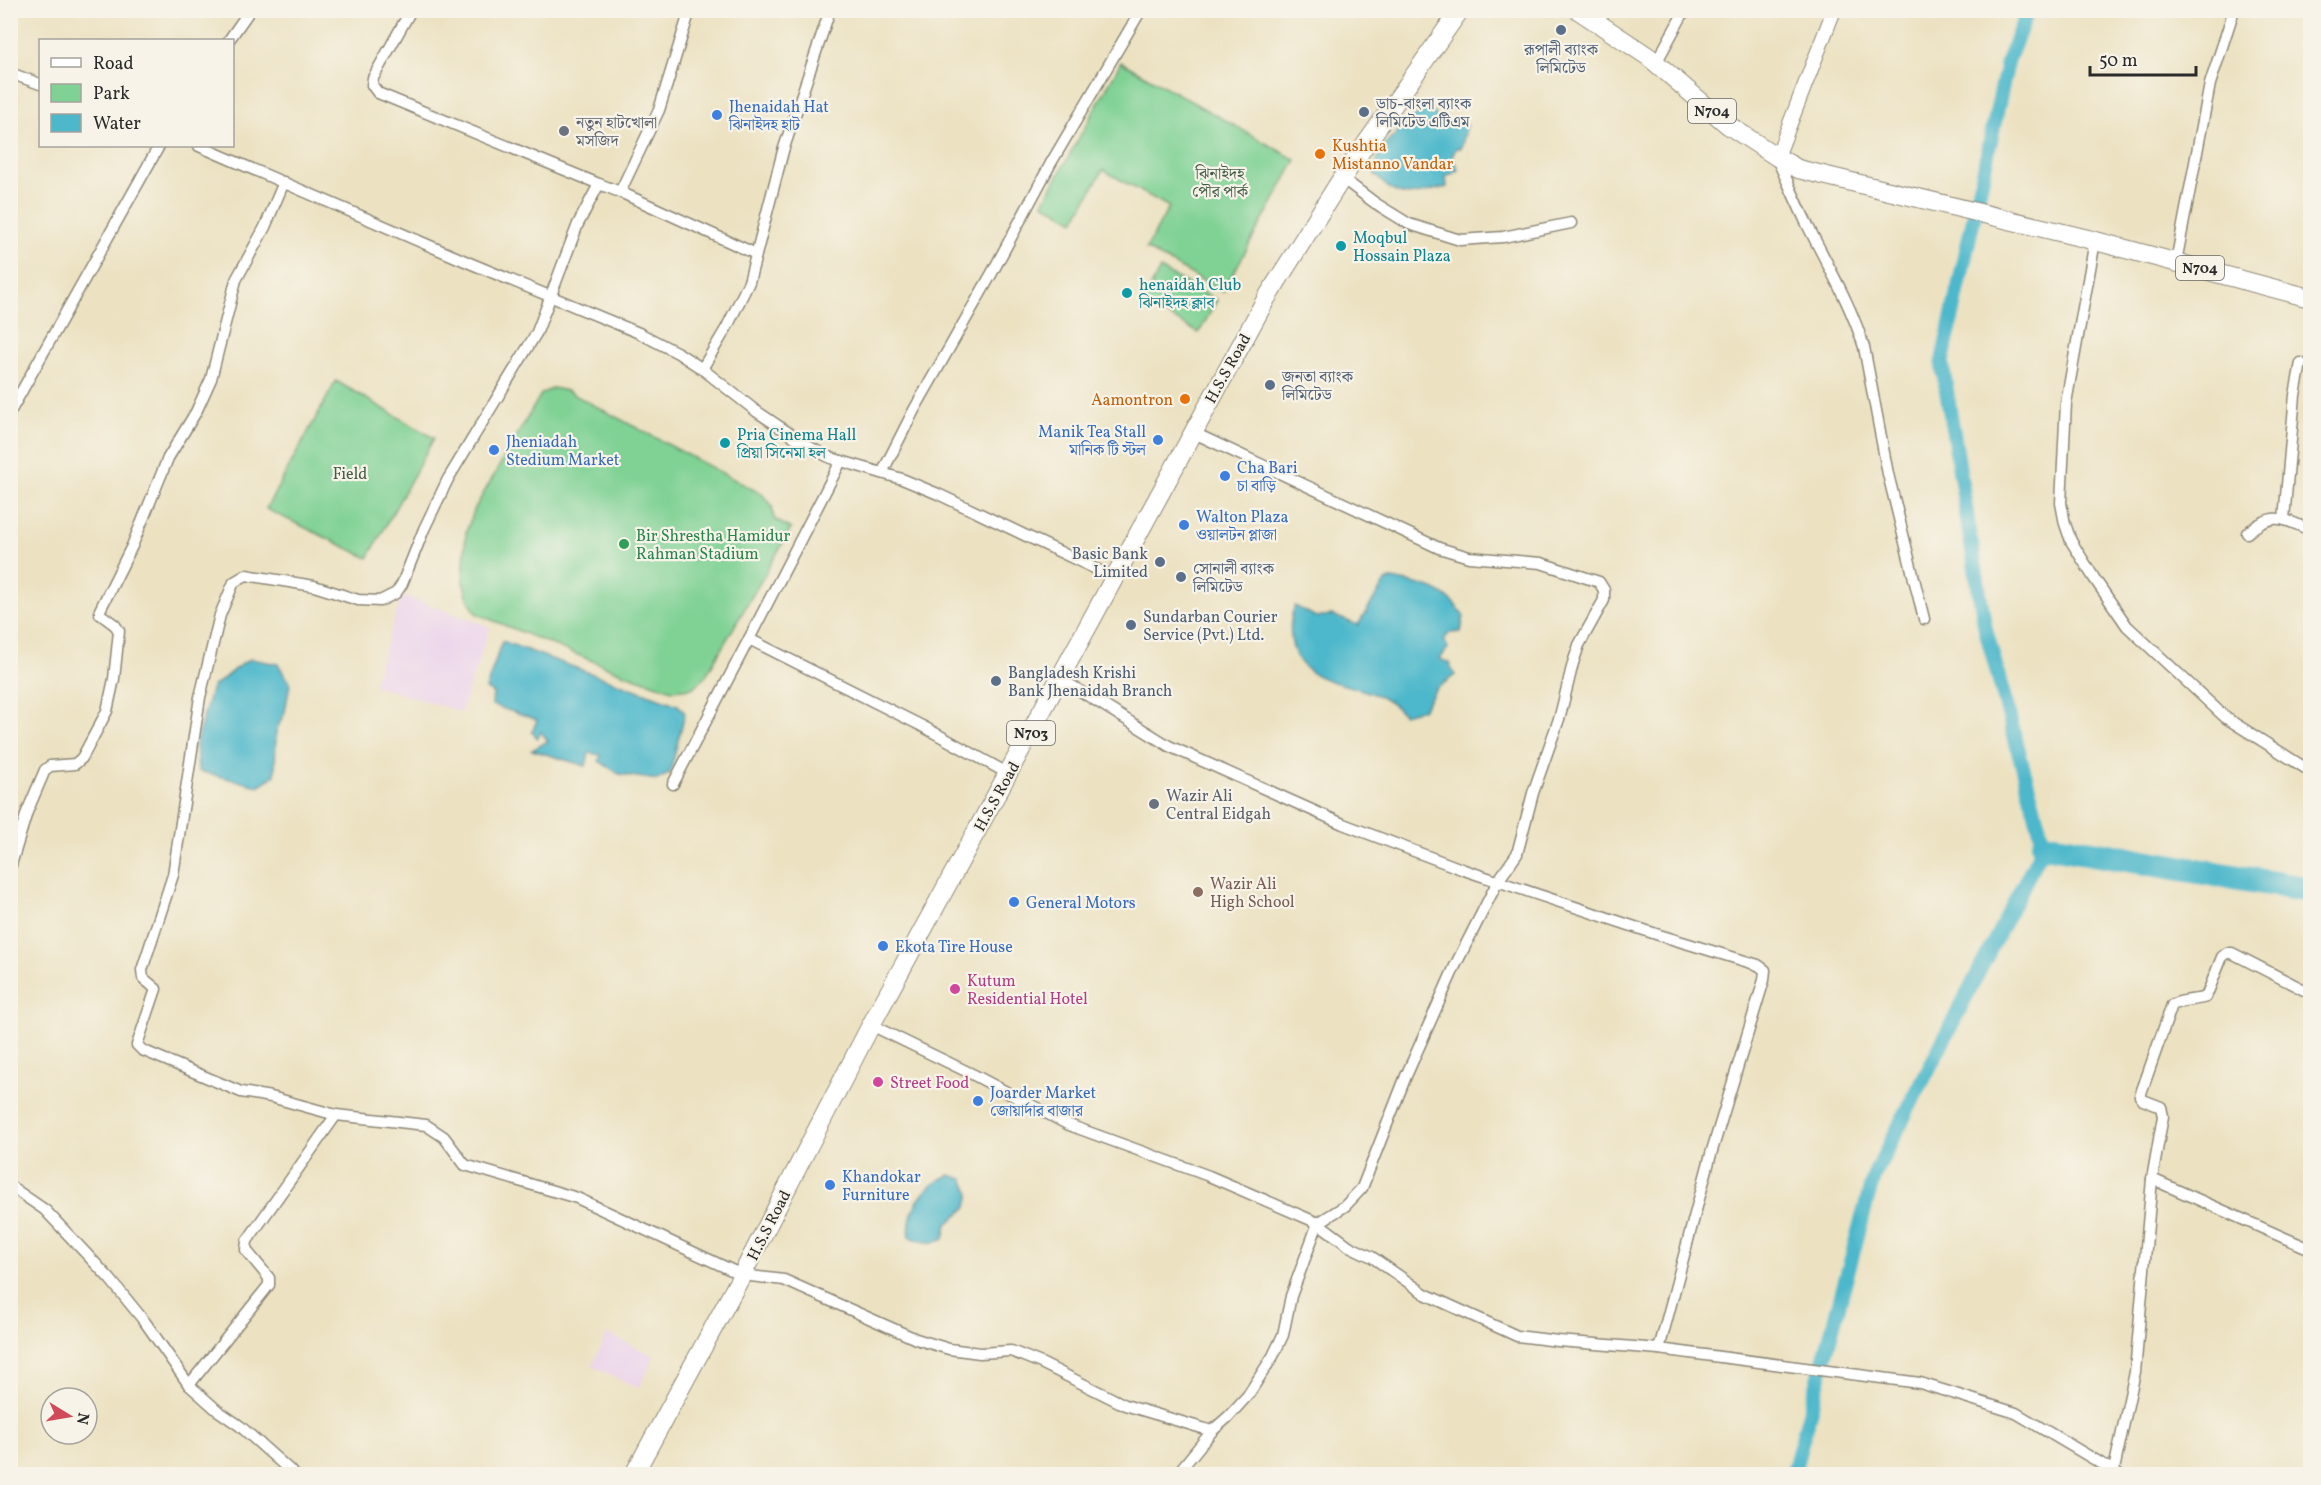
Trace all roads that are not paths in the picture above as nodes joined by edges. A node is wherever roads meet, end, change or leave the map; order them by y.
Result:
1 (250, 10) edge
2 (411, 10) edge
3 (690, 10) edge
4 (830, 10) edge
5 (1141, 10) edge
6 (1460, 10) edge
7 (1578, 10) edge
8 (1685, 10) edge
9 (1834, 10) edge
10 (2234, 10) edge
11 (230, 39) edge
12 (1656, 63) junction
13 (10, 73) edge
14 (39, 84) edge
15 (158, 147) edge
16 (201, 147) edge
17 (1776, 157) junction
18 (1342, 178) junction
19 (285, 182) junction
20 (599, 184) junction
21 (620, 192) junction
22 (1570, 223) dead end
23 (2092, 240) junction
24 (756, 254) junction
25 (2176, 262) junction
26 (550, 296) junction
27 (2310, 298) edge
28 (2301, 363) dead end
29 (702, 369) junction
30 (10, 412) edge
31 (1192, 432) junction
32 (841, 461) junction
33 (882, 473) junction
34 (2284, 519) junction
35 (2310, 530) edge
36 (2247, 533) dead end
37 (1114, 578) junction
38 (1924, 619) dead end
39 (749, 639) junction
40 (1061, 679) junction
41 (2310, 771) edge
42 (1009, 774) junction
43 (673, 784) dead end
44 (10, 868) edge
45 (1498, 881) junction
46 (2310, 993) edge
47 (871, 1025) junction
48 (336, 1115) junction
49 (2152, 1179) junction
50 (10, 1186) edge
51 (1318, 1223) junction
52 (2310, 1246) edge
53 (742, 1275) junction
54 (1659, 1349) junction
55 (189, 1385) junction
56 (1212, 1431) junction
57 (294, 1474) edge
58 (634, 1474) edge
59 (1177, 1474) edge
60 (2116, 1474) edge

1 - 11 street
2 - 20 street
3 - 21 street
4 - 24 street
5 - 33 street
6 - 18 highway, H.S.S Road / N703
7 - 12 highway, N704
8 - 12 street
9 - 17 street
10 - 25 street
12 - 17 highway, N704
13 - 14 street
15 - 30 street
16 - 19 street
17 - 23 highway, N704
17 - 38 street
18 - 22 street
18 - 31 highway, H.S.S Road / N703
19 - 26 street
19 - 44 street
20 - 21 street
20 - 26 street
21 - 24 street
23 - 25 highway, N704
23 - 41 street
24 - 29 street
25 - 27 highway, N704
26 - 29 street
26 - 48 street
28 - 34 street
29 - 32 street
31 - 37 highway, H.S.S Road / N703
31 - 45 street
32 - 33 street
32 - 39 street
33 - 37 street
34 - 35 street
34 - 36 street
37 - 40 highway, H.S.S Road / N703
39 - 42 street
39 - 43 street
40 - 42 highway, H.S.S Road / N703
40 - 45 street
42 - 47 highway, H.S.S Road / N703
45 - 51 street
45 - 54 street
46 - 49 street
47 - 51 street
47 - 53 highway, H.S.S Road / N703
48 - 53 street
48 - 55 street
49 - 52 street
49 - 60 street
50 - 55 street
51 - 54 street
51 - 56 street
53 - 56 street
53 - 58 highway, H.S.S Road / N703
54 - 60 street
55 - 57 street
56 - 59 street

